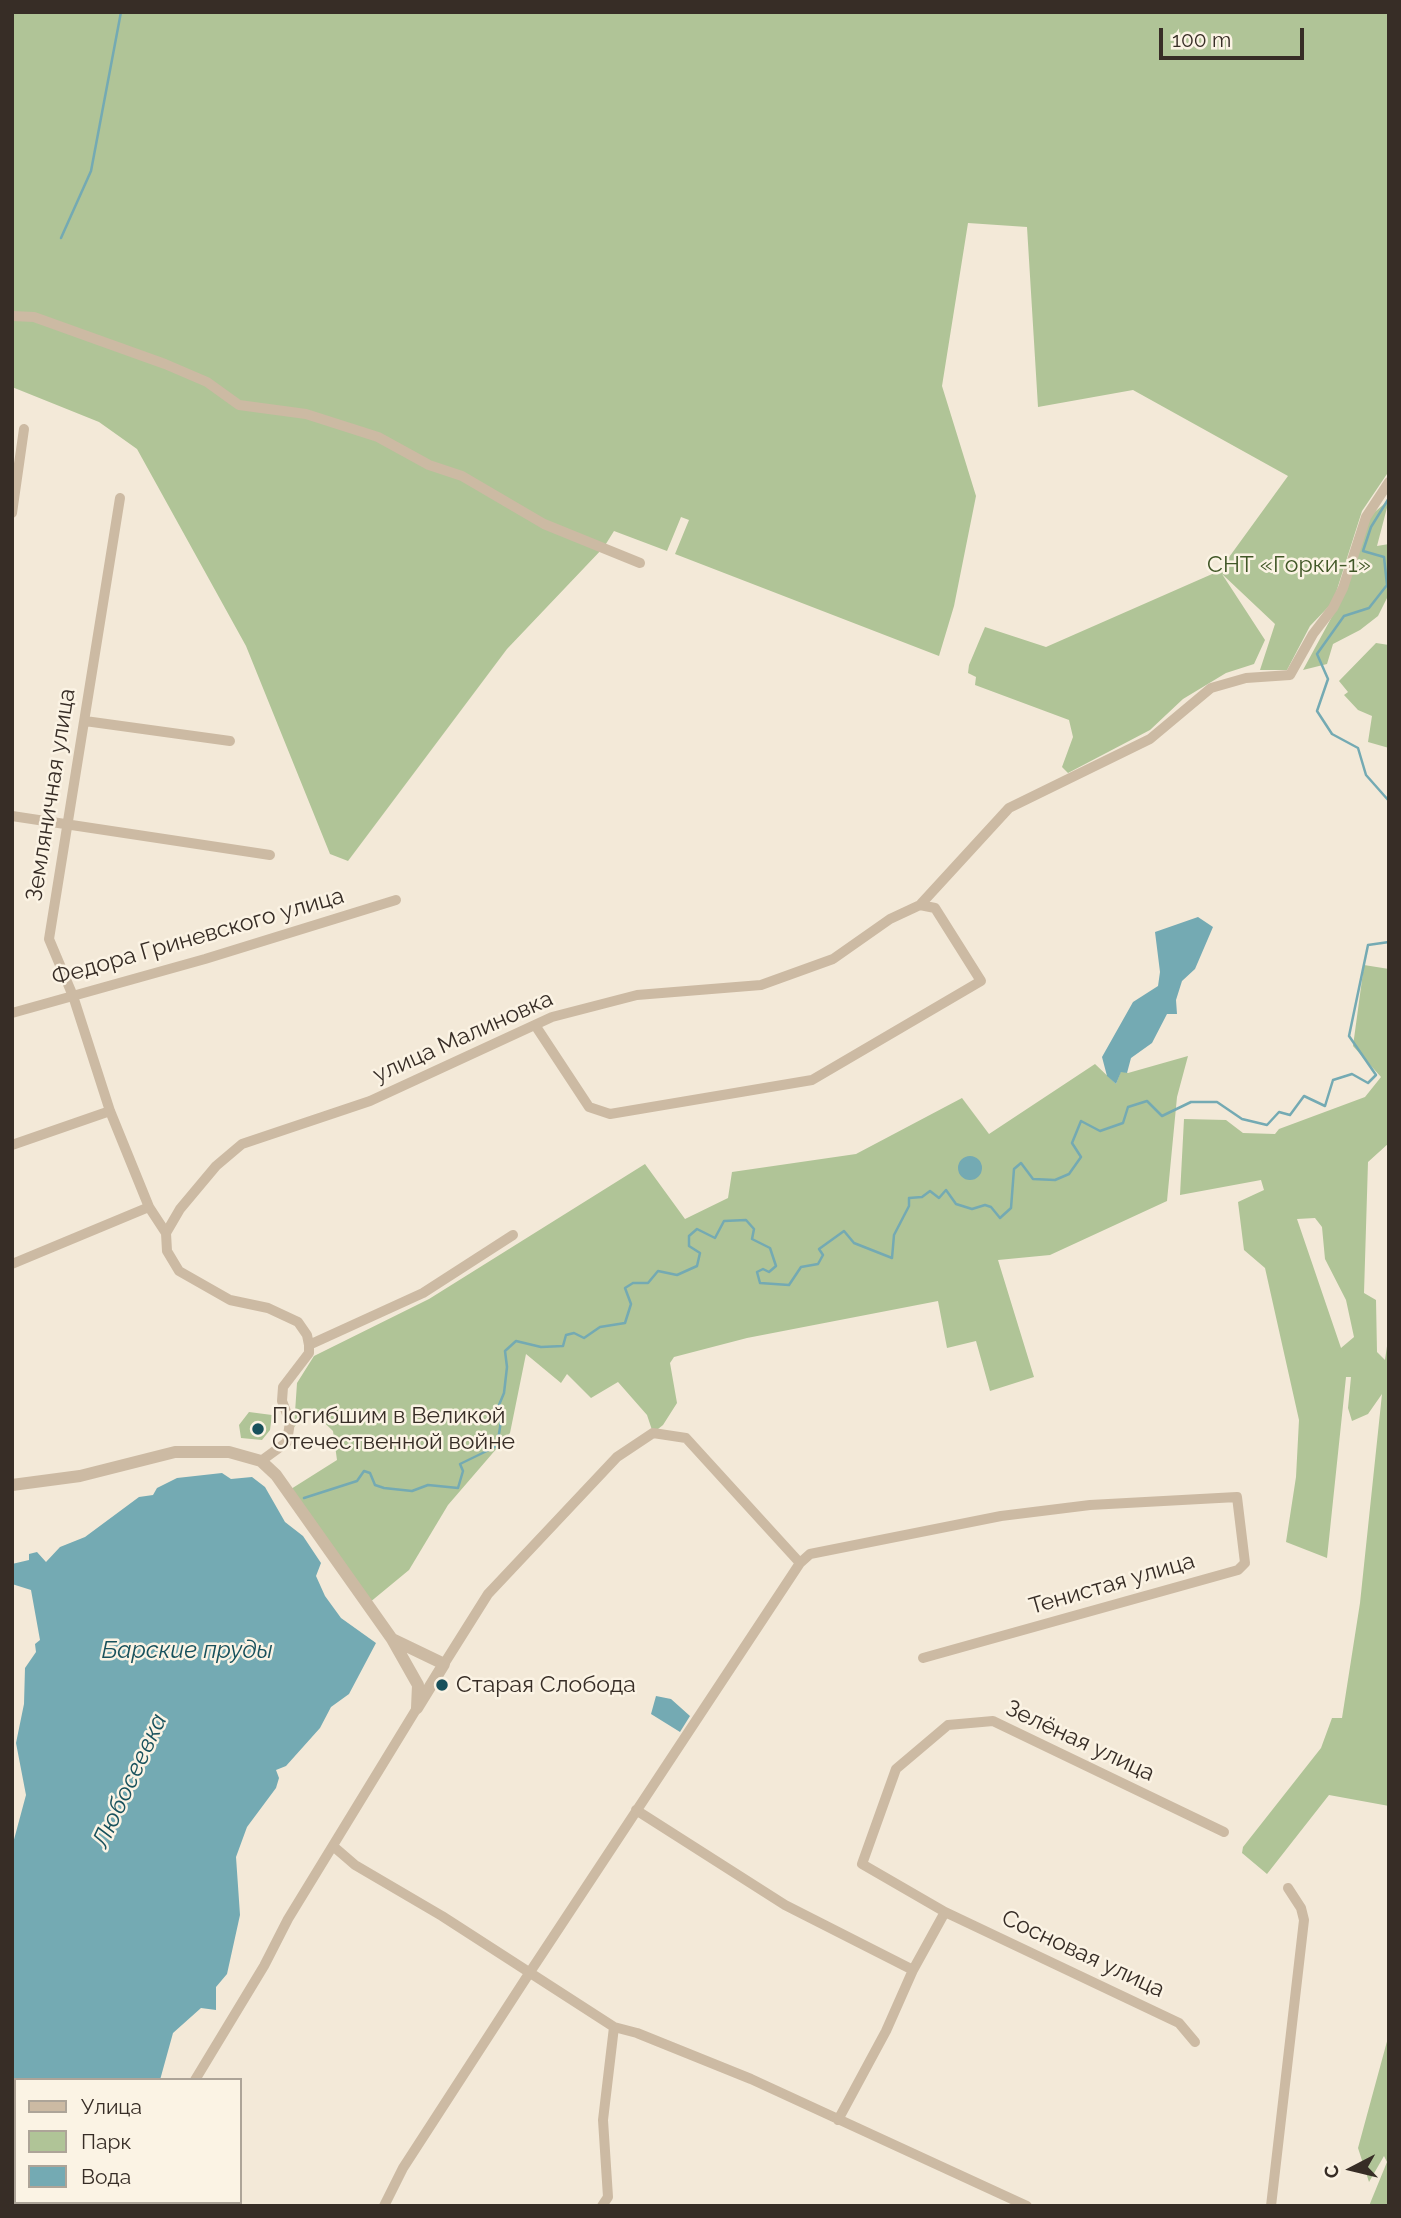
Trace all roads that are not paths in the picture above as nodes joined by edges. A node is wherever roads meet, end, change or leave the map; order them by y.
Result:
1 (12, 316) edge
2 (24, 429) dead end
3 (1389, 482) edge
4 (120, 498) dead end
5 (12, 513) edge
6 (640, 563) dead end
7 (85, 721) junction
8 (230, 741) dead end
9 (12, 816) edge
10 (68, 824) junction
11 (270, 855) dead end
12 (396, 900) dead end
13 (920, 905) junction
14 (73, 996) junction
15 (12, 1013) edge
16 (534, 1025) junction
17 (110, 1111) junction
18 (12, 1145) edge
19 (149, 1207) junction
20 (166, 1233) junction
21 (513, 1235) dead end
22 (12, 1264) edge
23 (309, 1345) junction
24 (261, 1461) junction
25 (12, 1485) edge
26 (800, 1563) junction
27 (392, 1639) junction
28 (923, 1658) dead end
29 (444, 1664) junction
30 (418, 1685) junction
31 (431, 1686) junction
32 (417, 1708) junction
33 (636, 1810) junction
34 (1224, 1832) dead end
35 (333, 1846) junction
36 (1288, 1888) dead end
37 (945, 1912) junction
38 (913, 1970) junction
39 (530, 1972) junction
40 (614, 2027) junction
41 (1195, 2042) dead end
42 (196, 2078) edge
43 (838, 2120) junction
44 (384, 2206) edge
45 (602, 2206) edge
46 (1027, 2206) edge
47 (1271, 2206) edge

1 - 6 street
2 - 5 street
3 - 13 street
4 - 7 street, Земляничная улица
7 - 8 street
7 - 10 street, Земляничная улица
9 - 10 street
10 - 11 street
10 - 14 street, Земляничная улица
12 - 14 street, Федора Гриневского улица
13 - 16 street, улица Малиновка
13 - 16 street
14 - 15 street, Федора Гриневского улица
14 - 17 street, Земляничная улица
16 - 20 street, улица Малиновка
17 - 18 street
17 - 19 street, Земляничная улица
19 - 20 street, Земляничная улица
19 - 22 street
20 - 23 street, Земляничная улица
21 - 23 street
23 - 24 street
24 - 25 street
24 - 27 street
26 - 28 street, Тенистая улица
26 - 29 street
26 - 33 street
27 - 29 street
27 - 30 street
29 - 31 street
30 - 31 street
30 - 32 street
31 - 32 street
32 - 35 street
33 - 38 street
33 - 39 street
34 - 37 street, Зелёная улица
35 - 39 street
35 - 42 street
36 - 47 street
37 - 38 street
37 - 41 street, Сосновая улица
38 - 43 street
39 - 40 street
39 - 44 street
40 - 43 street
40 - 45 street
43 - 46 street

